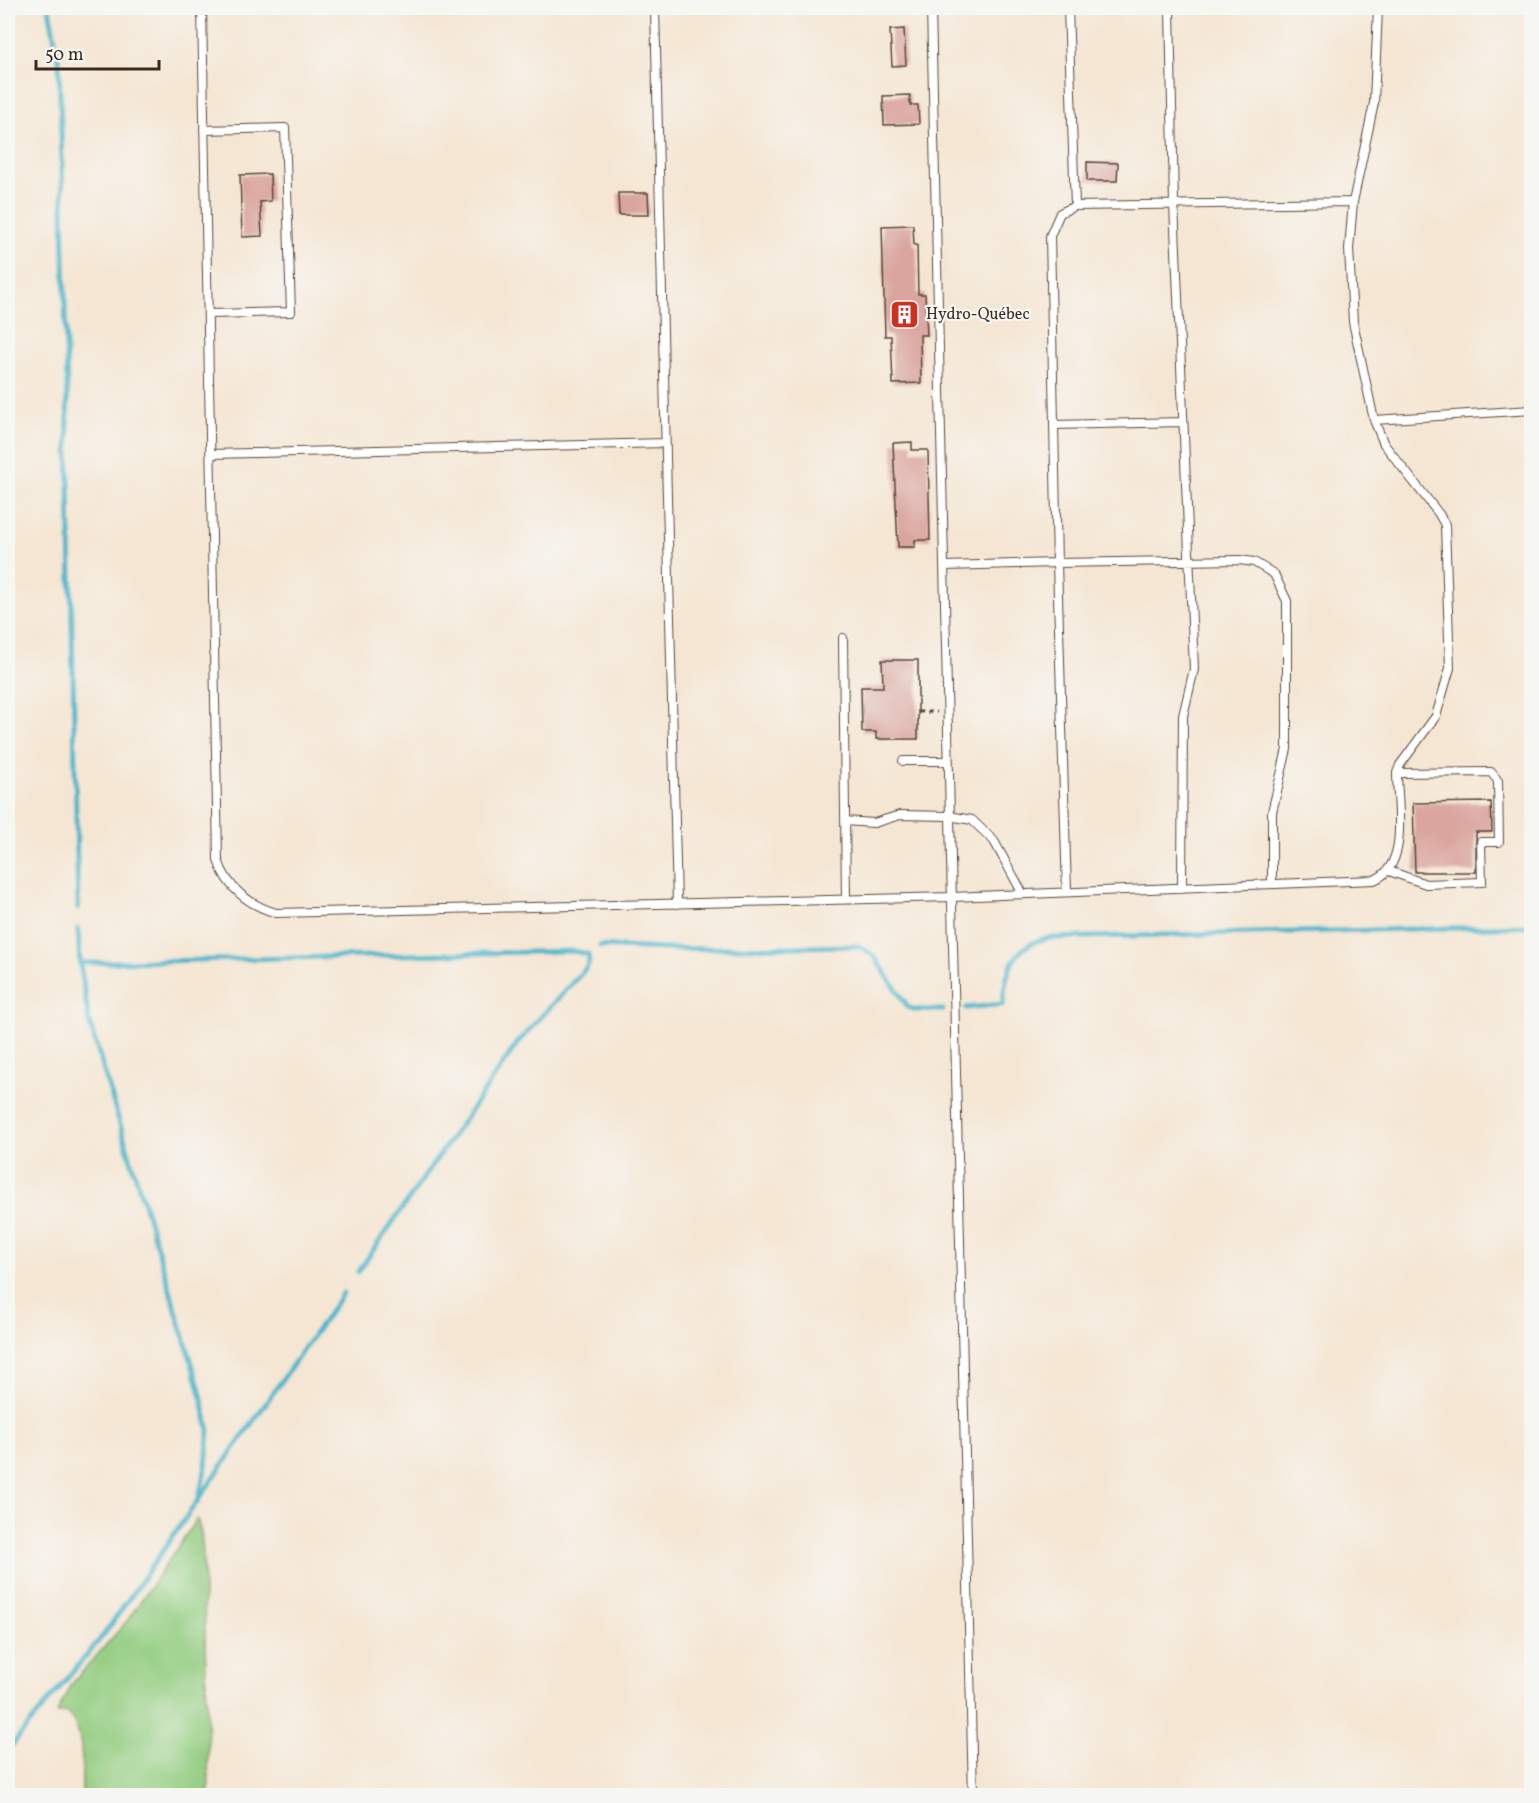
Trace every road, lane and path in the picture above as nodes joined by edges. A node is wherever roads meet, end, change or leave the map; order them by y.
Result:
1 (202, 8) edge
2 (655, 8) edge
3 (931, 8) edge
4 (1068, 8) edge
5 (1170, 8) edge
6 (1378, 8) edge
7 (204, 130) junction
8 (1353, 202) junction
9 (1174, 204) junction
10 (1075, 206) junction
11 (208, 314) junction
12 (1532, 410) edge
13 (1374, 420) junction
14 (1183, 422) junction
15 (1054, 424) junction
16 (665, 444) junction
17 (212, 454) junction
18 (1190, 562) junction
19 (1057, 563) junction
20 (945, 566) junction
21 (843, 638) dead end
22 (918, 712) dead end
23 (947, 712) junction
24 (903, 761) dead end
25 (948, 761) junction
26 (1397, 774) junction
27 (949, 816) junction
28 (845, 821) junction
29 (1389, 872) junction
30 (1272, 884) junction
31 (1182, 888) junction
32 (1067, 892) junction
33 (1023, 894) junction
34 (952, 897) junction
35 (846, 899) junction
36 (677, 904) junction
37 (973, 1796) edge

1 - 7 lane
2 - 16 lane
3 - 20 lane
4 - 10 lane
5 - 9 lane
6 - 8 lane
7 - 11 lane
7 - 11 lane
8 - 9 lane
8 - 13 lane
9 - 10 lane
9 - 14 lane
10 - 15 lane
11 - 17 lane
12 - 13 lane
13 - 26 lane
14 - 15 lane
14 - 18 lane
15 - 19 lane
16 - 17 lane
16 - 36 lane
17 - 36 lane
18 - 19 lane
18 - 30 lane
18 - 31 lane
19 - 20 lane
19 - 32 lane
20 - 23 lane
21 - 28 lane
22 - 23 path
23 - 25 lane
24 - 25 lane
25 - 27 lane
26 - 29 lane
26 - 29 lane
27 - 28 lane
27 - 33 lane
27 - 34 lane
28 - 35 lane
29 - 30 lane
30 - 31 lane
31 - 32 lane
32 - 33 lane
33 - 34 lane
34 - 35 lane
34 - 37 lane
35 - 36 lane

